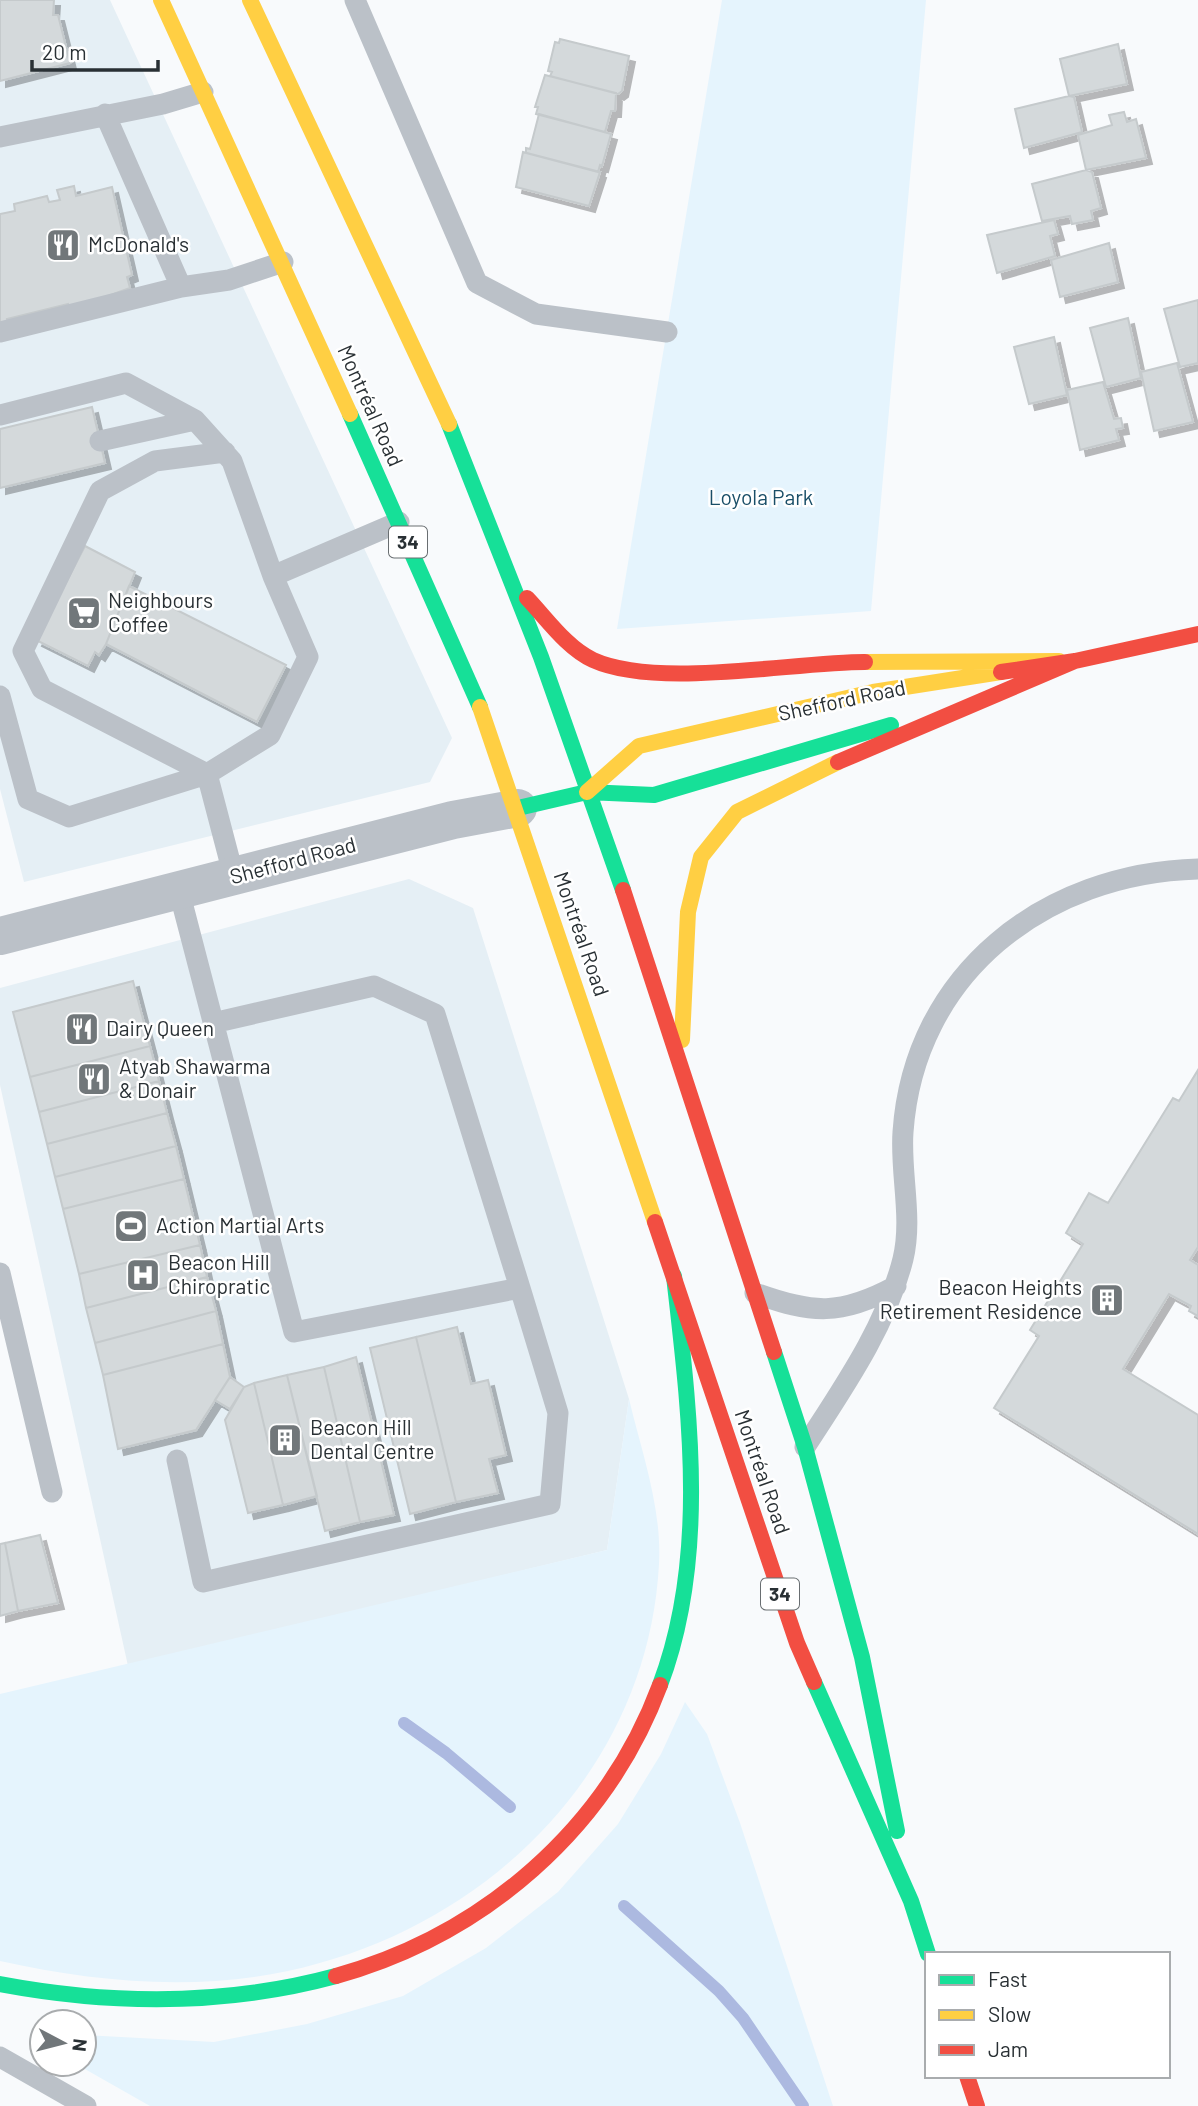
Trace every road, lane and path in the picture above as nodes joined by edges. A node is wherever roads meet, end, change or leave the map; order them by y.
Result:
1 (161, 0) edge
2 (250, 0) edge
3 (355, 0) edge
4 (203, 92) junction
5 (105, 114) junction
6 (0, 136) edge
7 (283, 262) junction
8 (181, 287) junction
9 (0, 332) edge
10 (667, 332) dead end
11 (0, 415) edge
12 (195, 420) junction
13 (100, 441) dead end
14 (225, 452) junction
15 (399, 522) junction
16 (273, 576) junction
17 (510, 578) junction
18 (1198, 634) edge
19 (1075, 661) junction
20 (0, 696) edge
21 (207, 774) junction
22 (587, 792) junction
23 (518, 808) junction
24 (1198, 869) edge
25 (234, 877) junction
26 (179, 891) junction
27 (0, 936) edge
28 (213, 1023) junction
29 (681, 1067) junction
30 (0, 1273) edge
31 (674, 1276) junction
32 (896, 1286) junction
33 (520, 1288) junction
34 (755, 1293) junction
35 (805, 1447) junction
36 (177, 1460) dead end
37 (52, 1492) dead end
38 (911, 1901) junction
39 (927, 1952) edge
40 (0, 1984) edge
41 (0, 2057) edge
42 (968, 2078) edge
43 (86, 2106) edge
44 (976, 2106) edge

1 - 4 main road, Montréal Road / 34
2 - 17 main road, Montréal Road / 34
3 - 10 lane
4 - 5 lane
4 - 7 main road, Montréal Road / 34
5 - 6 lane
5 - 8 lane
7 - 8 lane
7 - 15 main road, Montréal Road / 34
8 - 9 lane
11 - 12 lane
12 - 13 lane
12 - 14 lane
14 - 16 lane
14 - 21 lane
15 - 16 lane
15 - 23 main road, Montréal Road / 34
16 - 21 lane
17 - 19 main road
17 - 22 main road, Montréal Road / 34
18 - 19 main road, Shefford Road
19 - 22 main road, Shefford Road
19 - 22 main road, Shefford Road
19 - 29 main road
20 - 21 lane
21 - 25 lane
22 - 23 main road, Shefford Road
22 - 29 main road, Montréal Road / 34
23 - 25 street, Shefford Road
23 - 31 main road, Montréal Road / 34
24 - 32 lane
25 - 26 street, Shefford Road
26 - 27 street, Shefford Road
26 - 28 lane
28 - 33 lane
28 - 33 lane
29 - 34 main road, Montréal Road / 34
30 - 37 lane
31 - 38 main road, Montréal Road / 34
31 - 40 main road
32 - 34 lane
32 - 35 lane
33 - 36 lane
34 - 35 main road, Montréal Road / 34
35 - 38 main road, Montréal Road / 34
38 - 39 main road, Montréal Road / 34
41 - 43 lane
42 - 44 main road

